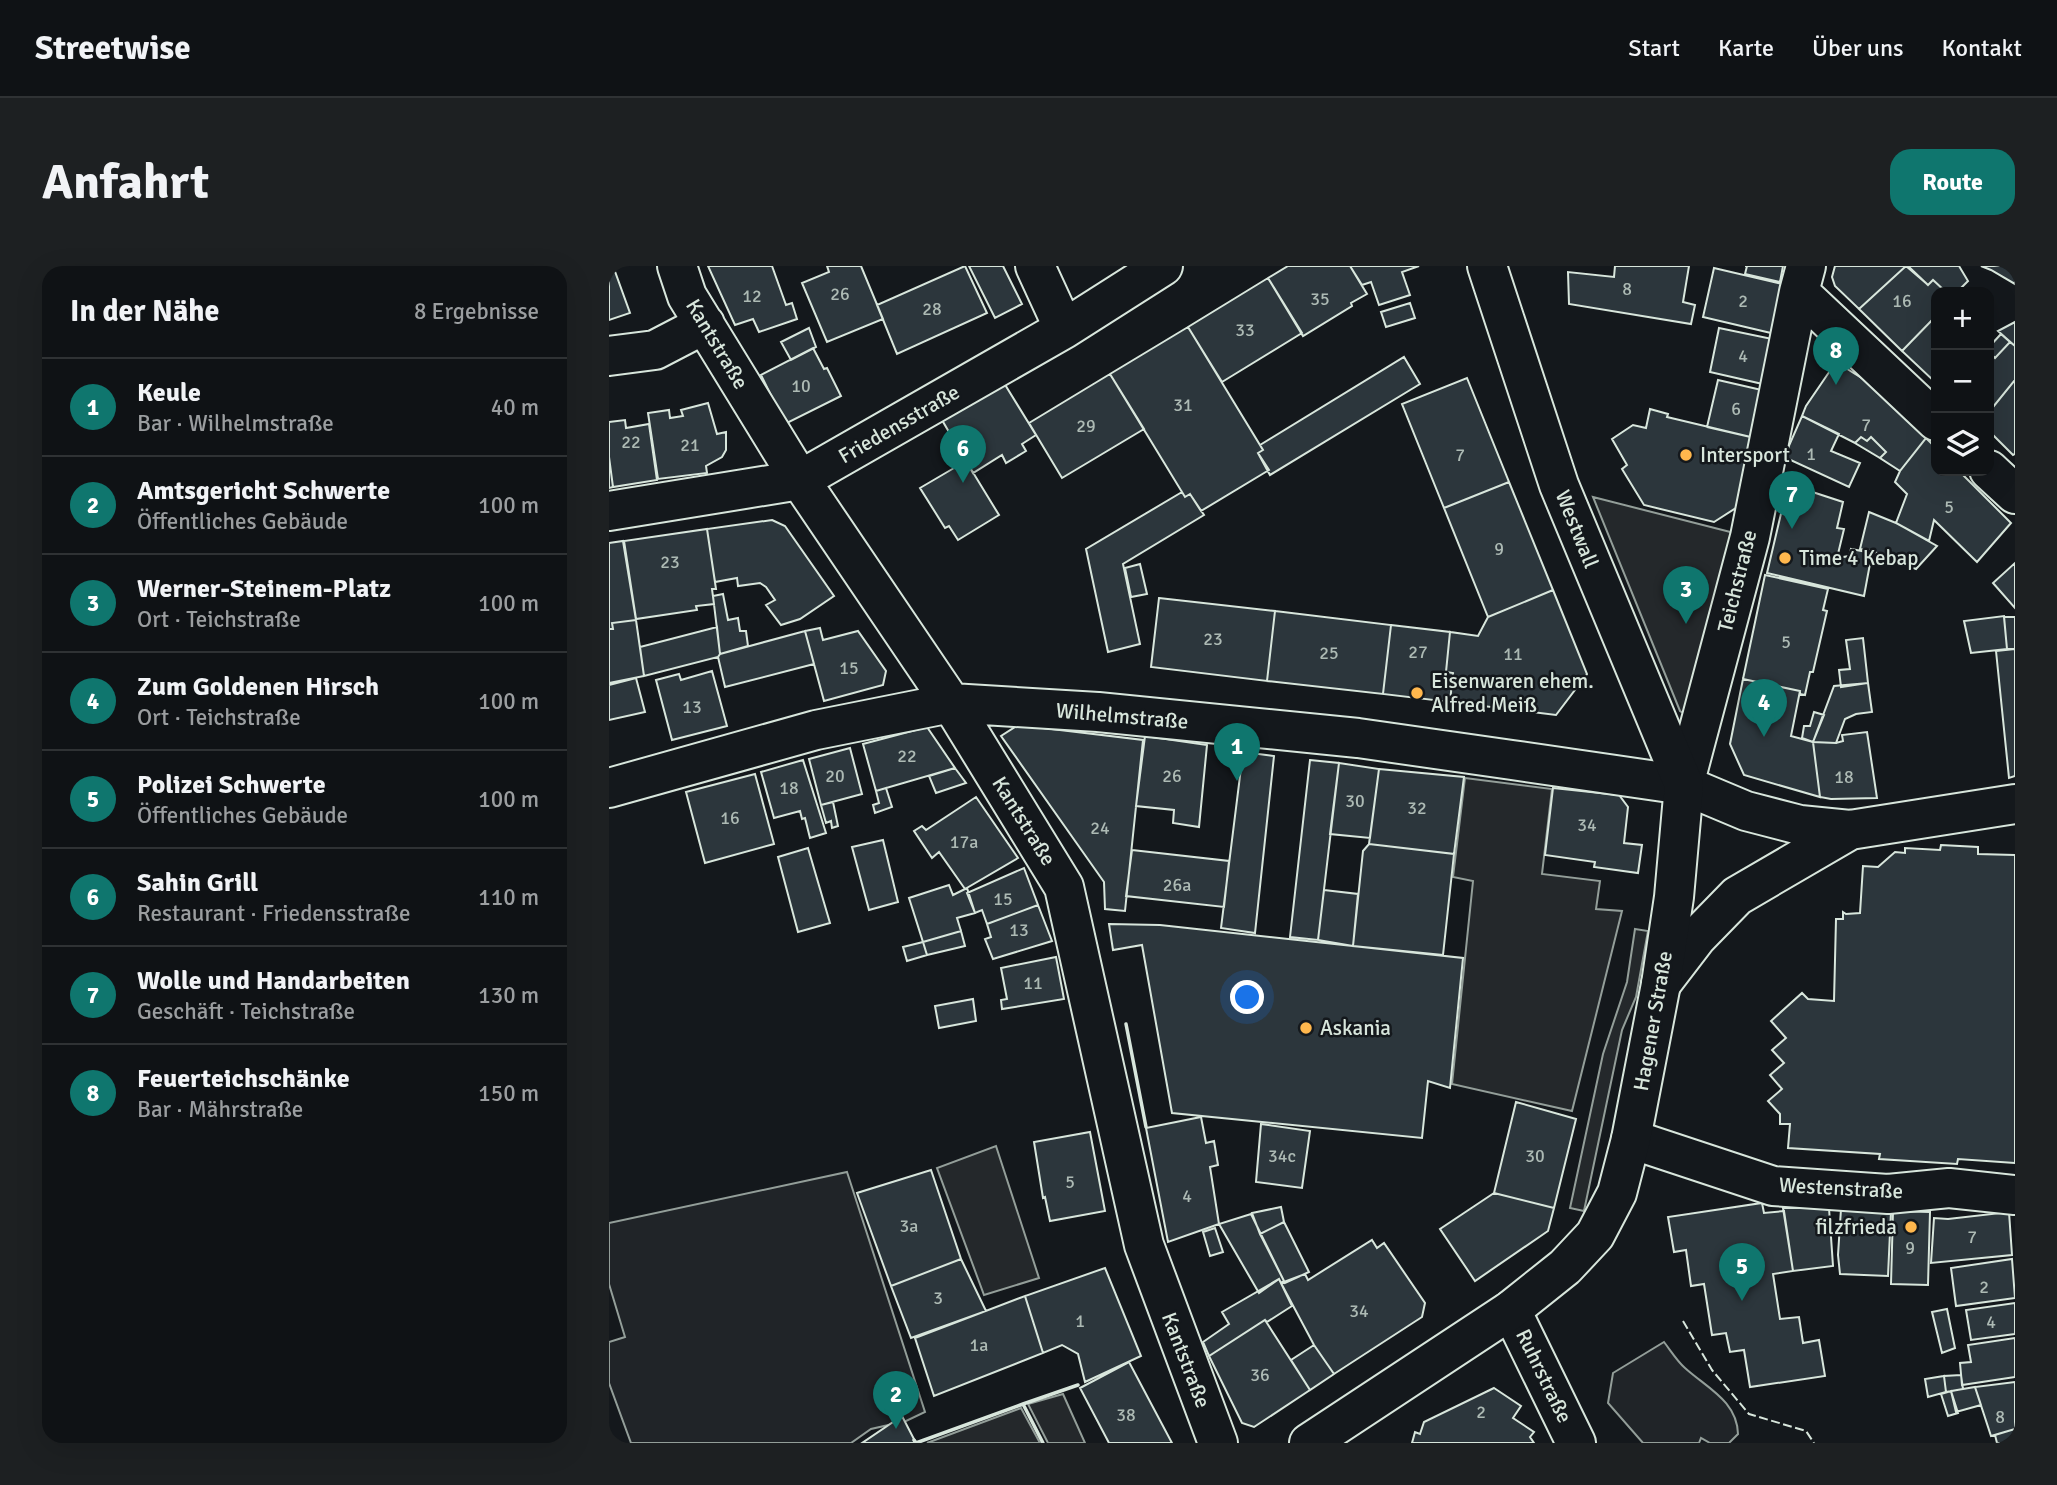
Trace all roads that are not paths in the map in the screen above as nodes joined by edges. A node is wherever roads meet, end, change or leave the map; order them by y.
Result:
1 (677, 266) edge
2 (1035, 266) edge
3 (1163, 266) edge
4 (1487, 266) edge
5 (1803, 279) edge
6 (705, 324) junction
7 (1064, 329) junction
8 (609, 356) edge
9 (1931, 416) edge
10 (1994, 475) edge
11 (800, 480) junction
12 (2015, 494) edge
13 (609, 511) edge
14 (951, 703) junction
15 (1684, 785) junction
16 (609, 788) edge
17 (2015, 804) edge
18 (1850, 830) junction
19 (1661, 984) junction
20 (1631, 1139) junction
21 (2015, 1195) edge
22 (1511, 1310) junction
23 (1218, 1443) edge
24 (1309, 1443) edge
25 (1576, 1443) edge

1 - 6 street, Kantstraße
2 - 7 street
3 - 7 street, Friedensstraße
4 - 15 street, Westwall
5 - 9 street
5 - 15 street, Teichstraße
6 - 8 street
6 - 11 street, Kantstraße
7 - 11 street, Friedensstraße
10 - 12 street
11 - 13 street, Friedensstraße
11 - 14 street, Kantstraße
14 - 15 street, Wilhelmstraße
14 - 16 street, Wilhelmstraße
14 - 23 street, Kantstraße
15 - 18 street
15 - 19 street, Hagener Straße
17 - 18 street
18 - 19 street
19 - 20 street, Hagener Straße
20 - 21 street, Westenstraße
20 - 22 street, Hagener Straße
22 - 24 street, Hagener Straße
22 - 25 street, Ruhrstraße

